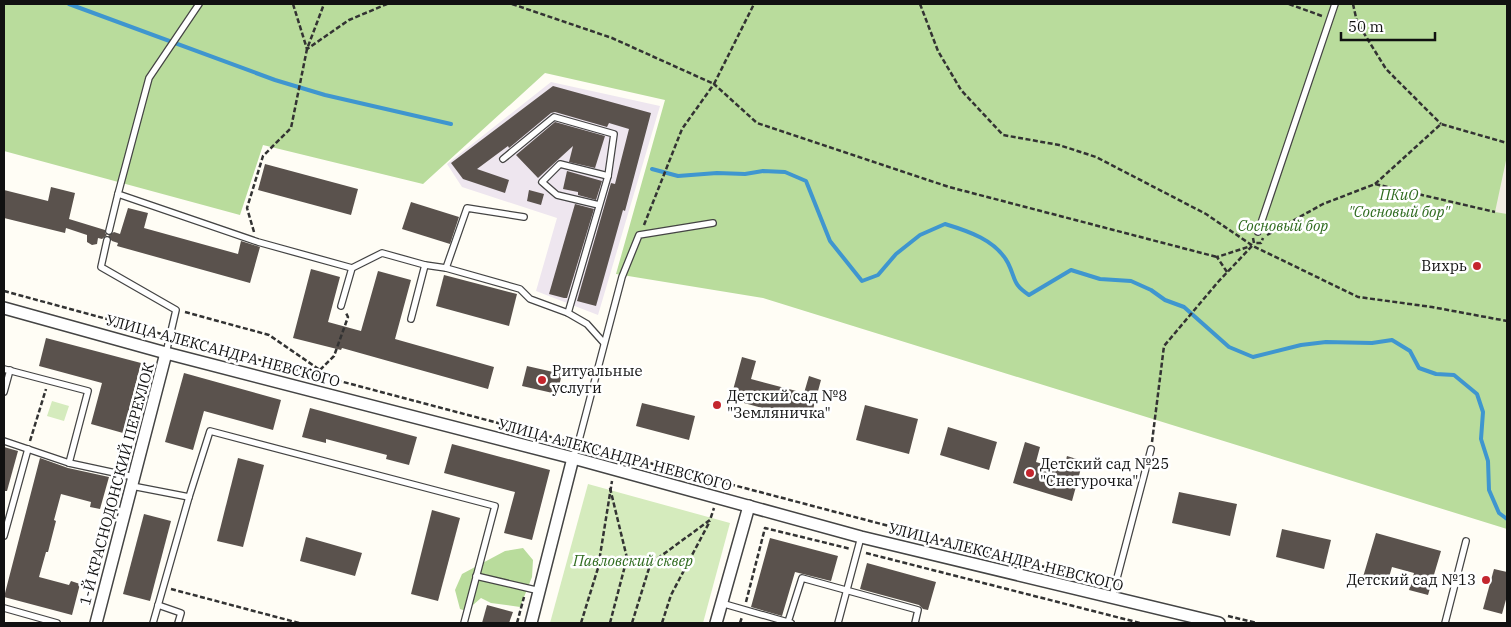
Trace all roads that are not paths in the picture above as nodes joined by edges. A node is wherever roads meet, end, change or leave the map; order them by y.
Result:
1 (199, 4) edge
2 (1335, 4) edge
3 (504, 159) dead end
4 (608, 176) junction
5 (118, 194) junction
6 (599, 205) junction
7 (524, 216) dead end
8 (713, 223) dead end
9 (109, 231) dead end
10 (1258, 232) dead end
11 (107, 240) dead end
12 (425, 265) junction
13 (352, 268) junction
14 (446, 268) junction
15 (341, 306) road end
16 (4, 308) edge
17 (568, 313) junction
18 (410, 319) dead end
19 (604, 343) junction
20 (166, 353) junction
21 (7, 369) edge
22 (4, 392) edge
23 (4, 441) edge
24 (28, 449) junction
25 (1151, 449) road end
26 (573, 458) junction
27 (69, 463) junction
28 (133, 482) junction
29 (189, 497) junction
30 (749, 506) junction
31 (4, 536) edge
32 (861, 537) junction
33 (1466, 541) dead end
34 (476, 576) junction
35 (846, 590) junction
36 (540, 591) junction
37 (1112, 598) junction
38 (721, 604) junction
39 (158, 605) junction
40 (4, 608) edge
41 (32, 616) junction
42 (1182, 619) edge
43 (1224, 620) edge
44 (30, 623) edge
45 (57, 623) edge
46 (96, 623) edge
47 (153, 623) edge
48 (178, 623) edge
49 (464, 623) edge
50 (531, 623) edge
51 (716, 623) edge
52 (790, 623) edge
53 (838, 623) edge
54 (915, 623) edge
55 (1445, 623) edge

1 - 5 lane
2 - 10 lane
3 - 4 lane
4 - 6 lane
4 - 6 lane
5 - 9 lane
5 - 13 lane
6 - 17 lane
7 - 14 lane
8 - 19 lane
11 - 20 lane
12 - 13 lane
12 - 14 lane
12 - 18 lane
13 - 15 lane
14 - 17 lane
16 - 20 street, УЛИЦА АЛЕКСАНДРА НЕВСКОГО
17 - 19 lane
19 - 26 lane
20 - 26 street, УЛИЦА АЛЕКСАНДРА НЕВСКОГО
20 - 28 street, 1-Й КРАСНОДОНСКИЙ ПЕРЕУЛОК
21 - 22 lane
21 - 27 lane
23 - 24 lane
24 - 27 lane
24 - 31 lane
25 - 37 lane
26 - 30 street, УЛИЦА АЛЕКСАНДРА НЕВСКОГО
26 - 36 street
27 - 28 lane
28 - 29 lane
28 - 46 street, 1-Й КРАСНОДОНСКИЙ ПЕРЕУЛОК
29 - 34 lane
29 - 39 lane
30 - 32 street, УЛИЦА АЛЕКСАНДРА НЕВСКОГО
30 - 38 street
32 - 35 lane
32 - 37 street, УЛИЦА АЛЕКСАНДРА НЕВСКОГО
33 - 55 lane
34 - 36 lane
34 - 49 lane
35 - 52 lane
35 - 53 lane
35 - 54 lane
36 - 50 street
37 - 42 street, УЛИЦА АЛЕКСАНДРА НЕВСКОГО
38 - 51 street
38 - 52 lane
39 - 47 lane
39 - 48 lane
40 - 41 lane
41 - 44 lane
41 - 45 lane
42 - 43 street, УЛИЦА АЛЕКСАНДРА НЕВСКОГО

